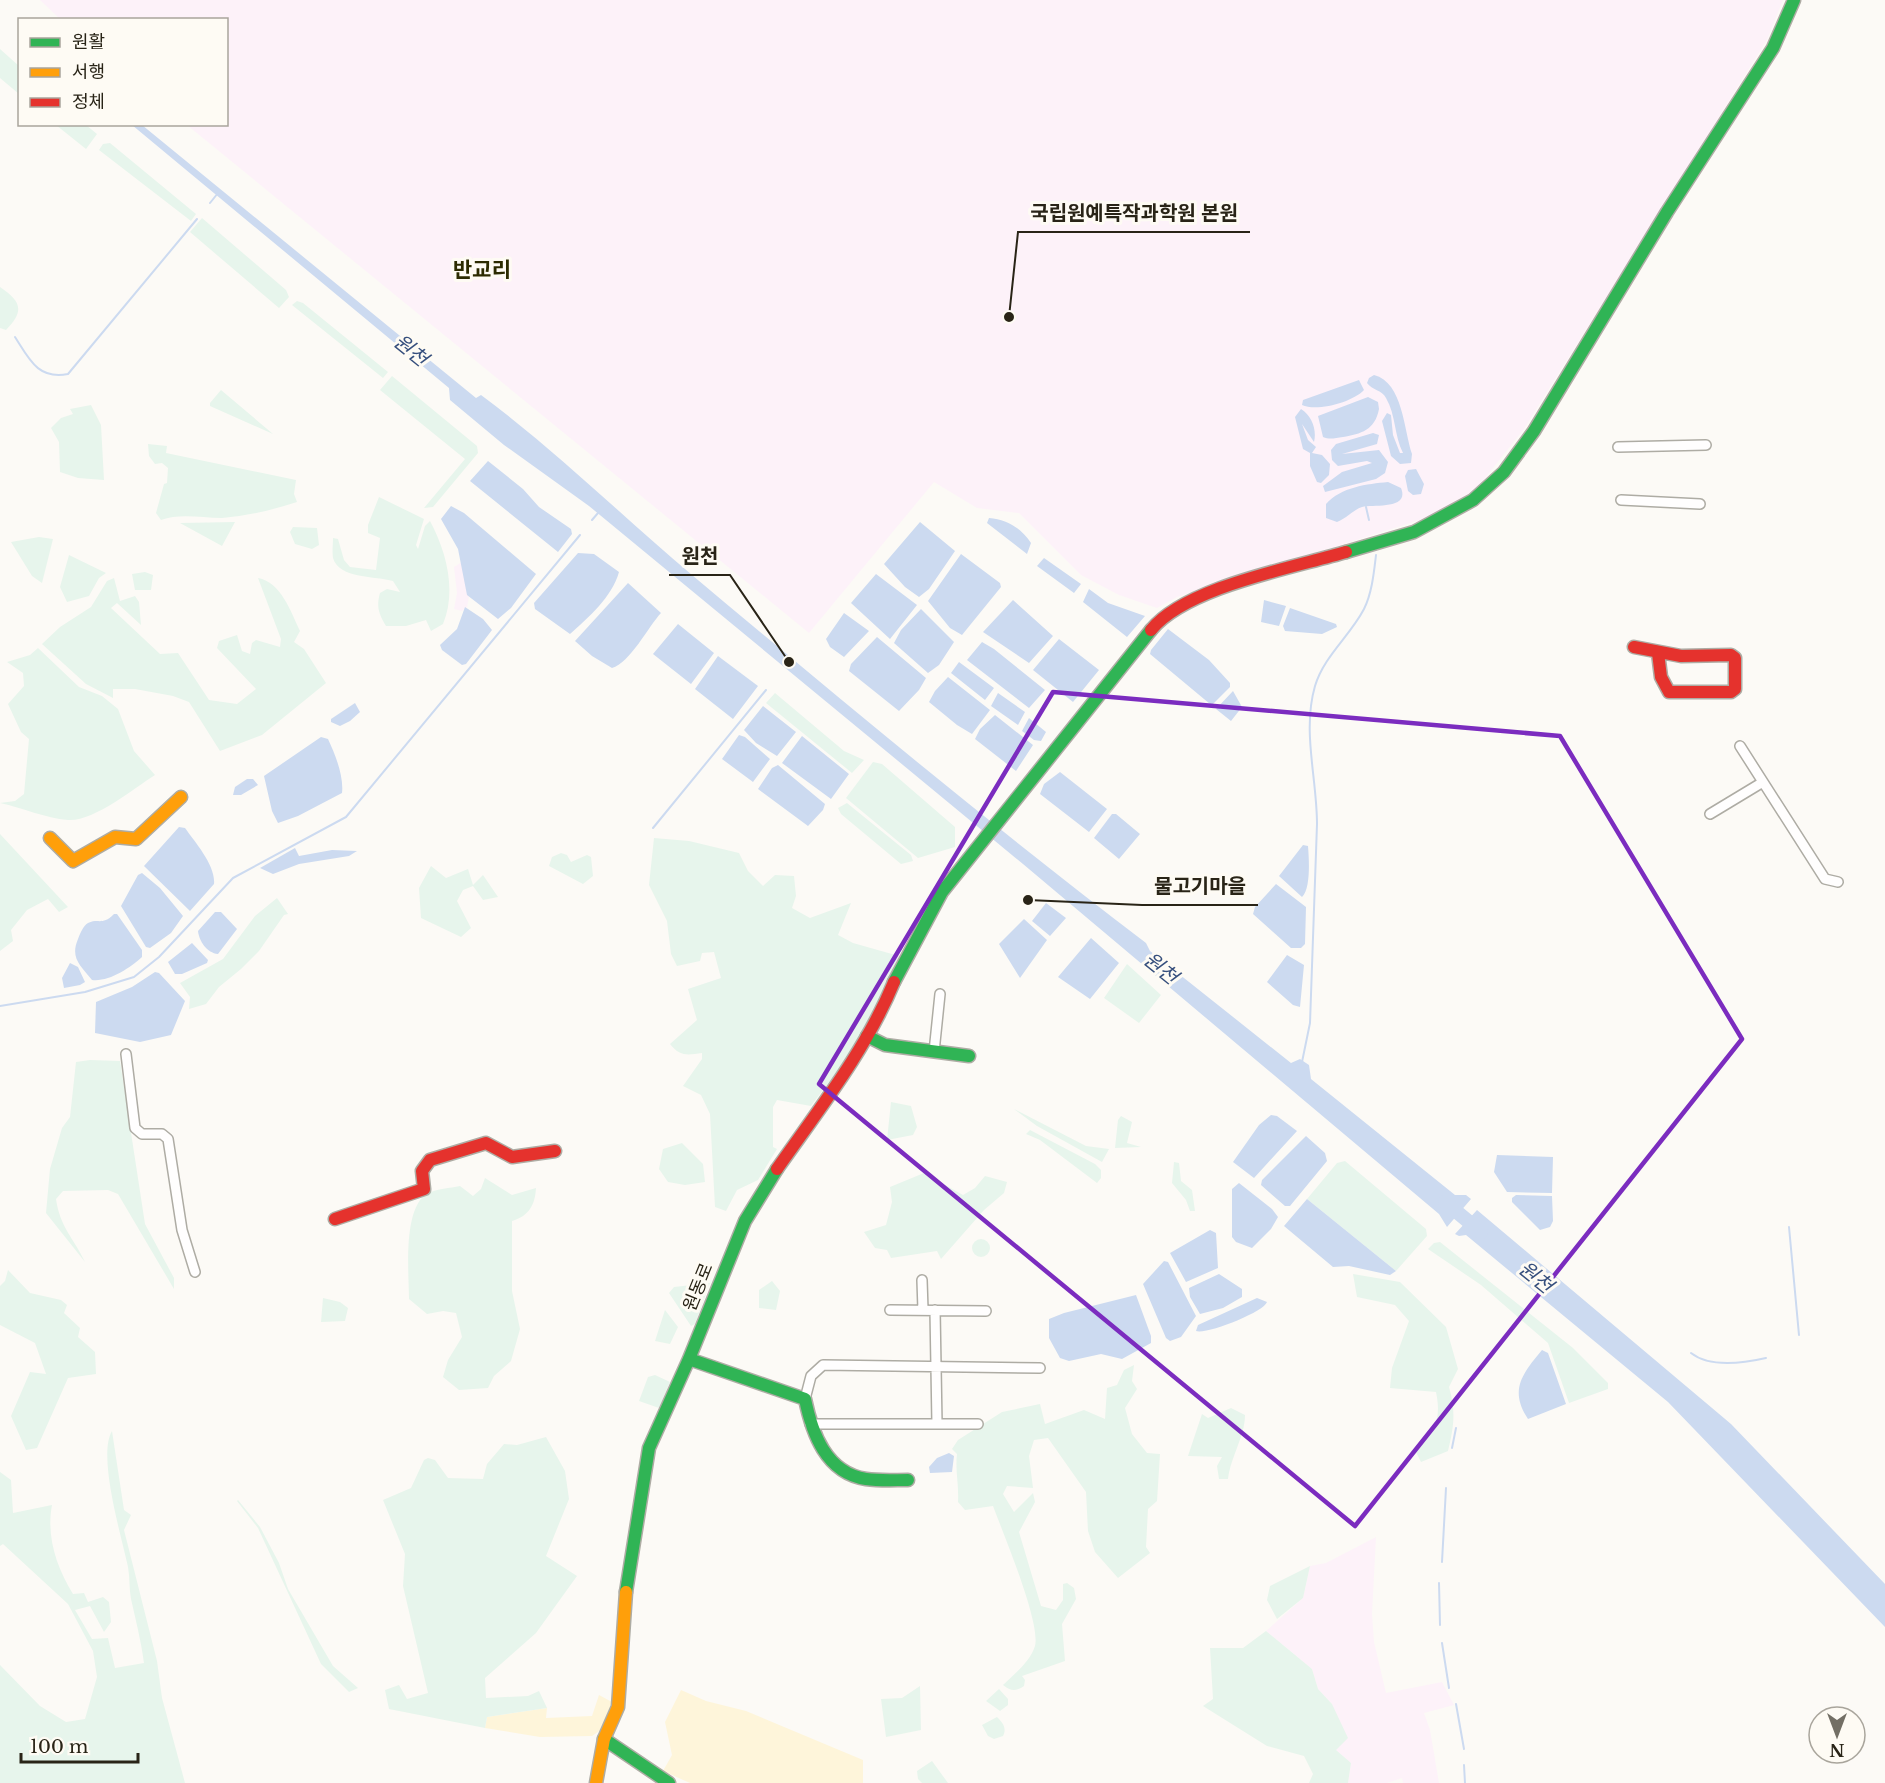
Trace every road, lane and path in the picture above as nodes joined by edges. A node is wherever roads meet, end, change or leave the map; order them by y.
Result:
1 (1794, 0) edge
2 (1706, 446) dead end
3 (1618, 447) dead end
4 (1621, 500) dead end
5 (1700, 504) dead end
6 (1634, 647) dead end
7 (1658, 653) junction
8 (1740, 746) dead end
9 (1763, 782) junction
10 (181, 796) dead end
11 (1710, 814) dead end
12 (50, 838) dead end
13 (1838, 882) dead end
14 (940, 994) dead end
15 (867, 1036) junction
16 (934, 1052) junction
17 (126, 1054) dead end
18 (969, 1056) dead end
19 (555, 1152) dead end
20 (335, 1219) dead end
21 (195, 1272) dead end
22 (922, 1280) dead end
23 (890, 1310) dead end
24 (922, 1310) junction
25 (935, 1310) junction
26 (986, 1311) dead end
27 (689, 1359) junction
28 (937, 1367) junction
29 (1040, 1368) dead end
30 (805, 1399) junction
31 (810, 1424) junction
32 (937, 1424) junction
33 (978, 1424) dead end
34 (908, 1480) dead end
35 (604, 1739) junction
36 (596, 1783) edge
37 (669, 1783) edge

1 - 15 street, 원동로
2 - 3 street
4 - 5 street
6 - 7 street
7 - 7 street
8 - 9 street
9 - 11 street
9 - 13 street
10 - 12 street
14 - 16 street
15 - 16 street
15 - 27 street, 원동로
16 - 18 street
17 - 21 street
19 - 20 street
22 - 24 street
23 - 24 street
24 - 25 street
25 - 26 street
25 - 28 street
27 - 30 street
27 - 35 street, 원동로
28 - 29 street
28 - 30 street
28 - 32 street
30 - 31 street
31 - 32 street
31 - 34 street
32 - 33 street
35 - 36 street, 원동로
35 - 37 street

